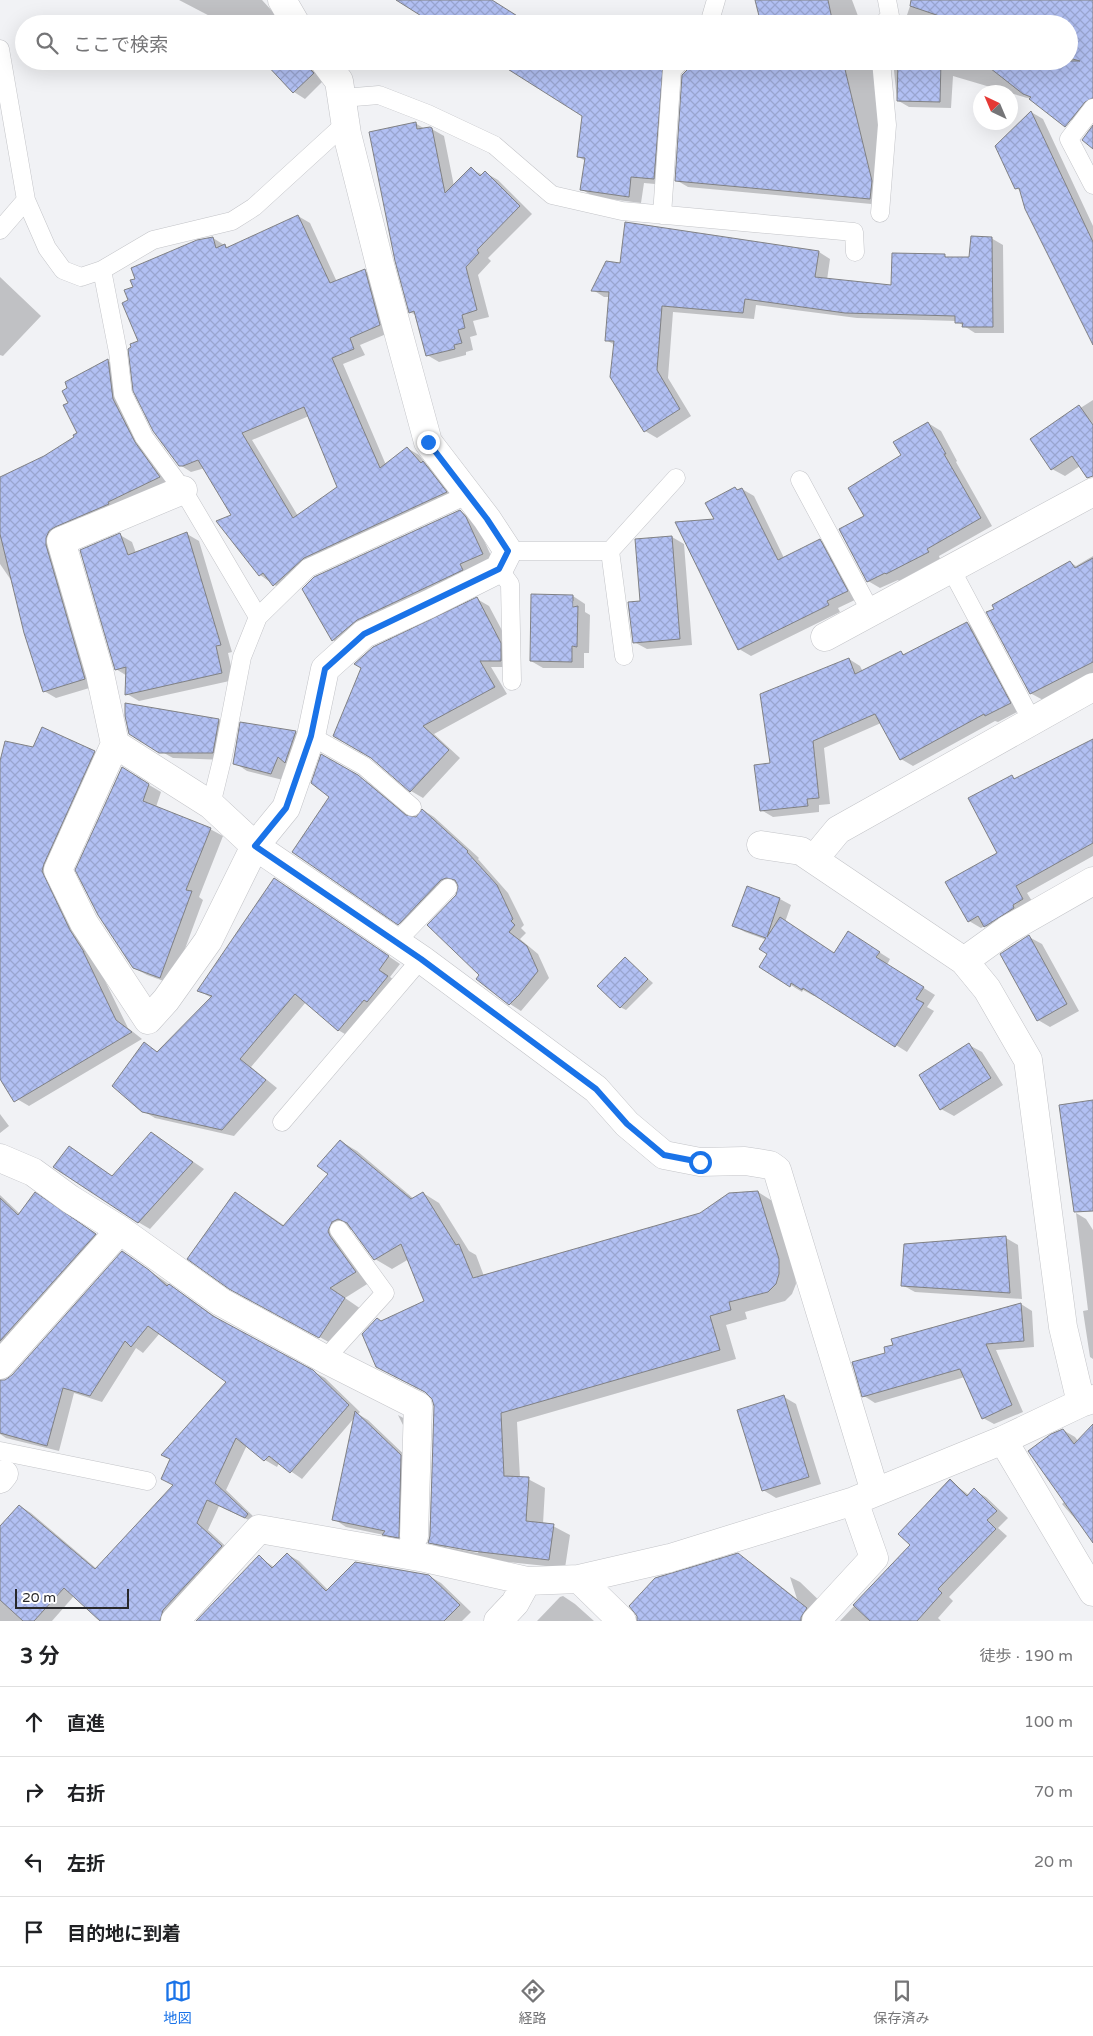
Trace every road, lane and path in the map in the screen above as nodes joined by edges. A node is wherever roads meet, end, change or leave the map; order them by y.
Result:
1 (282, 0) edge
2 (716, 0) edge
3 (887, 0) edge
4 (291, 15) edge
5 (711, 15) edge
6 (890, 15) edge
7 (0, 50) edge
8 (331, 70) edge
9 (672, 70) edge
10 (882, 70) edge
11 (1093, 108) edge
12 (344, 111) junction
13 (1093, 185) edge
14 (26, 200) junction
15 (880, 213) dead end
16 (662, 215) junction
17 (0, 230) edge
18 (855, 252) dead end
19 (102, 270) junction
20 (676, 478) dead end
21 (800, 480) dead end
22 (183, 490) junction
23 (1093, 492) edge
24 (468, 495) junction
25 (610, 551) junction
26 (503, 560) junction
27 (951, 569) junction
28 (871, 612) junction
29 (258, 617) junction
30 (825, 637) dead end
31 (624, 656) dead end
32 (512, 681) dead end
33 (1093, 687) edge
34 (1032, 721) junction
35 (311, 736) junction
36 (115, 744) junction
37 (211, 805) junction
38 (412, 807) dead end
39 (761, 845) dead end
40 (255, 846) junction
41 (814, 859) junction
42 (1093, 881) edge
43 (448, 888) dead end
44 (396, 942) junction
45 (421, 959) junction
46 (964, 961) junction
47 (282, 1122) dead end
48 (0, 1158) edge
49 (120, 1230) junction
50 (339, 1230) dead end
51 (325, 1359) junction
52 (0, 1365) edge
53 (1087, 1401) edge
54 (1003, 1440) junction
55 (1, 1468) edge
56 (147, 1482) dead end
57 (863, 1497) junction
58 (414, 1536) dead end
59 (579, 1579) junction
60 (527, 1581) junction
61 (1093, 1592) edge
62 (175, 1621) edge
63 (498, 1621) edge
64 (622, 1621) edge
65 (816, 1621) edge

1 - 4 street
2 - 5 lane
3 - 6 lane
7 - 14 lane
8 - 12 street
9 - 16 lane
10 - 15 lane
11 - 13 lane
12 - 16 lane
12 - 19 lane
12 - 24 street
14 - 17 lane
14 - 19 lane
16 - 18 lane
19 - 22 lane
20 - 25 lane
21 - 28 lane
22 - 29 lane
22 - 36 street
23 - 27 street
24 - 26 street
24 - 29 lane
25 - 26 lane
25 - 31 lane
26 - 32 lane
26 - 35 street
27 - 28 street
27 - 34 lane
28 - 30 street
29 - 37 lane
33 - 34 street
34 - 41 street
35 - 38 lane
35 - 40 street
36 - 37 street
36 - 40 street
37 - 40 street
39 - 41 street
40 - 44 street
41 - 46 street
42 - 46 street
43 - 44 lane
44 - 45 street
45 - 47 lane
45 - 57 street
46 - 53 street
48 - 49 street
49 - 51 street
49 - 52 street
50 - 51 lane
51 - 58 street
53 - 54 street
54 - 57 street
54 - 61 street
55 - 56 lane
57 - 59 street
57 - 65 street
59 - 60 street
59 - 64 street
60 - 62 street
60 - 63 street

